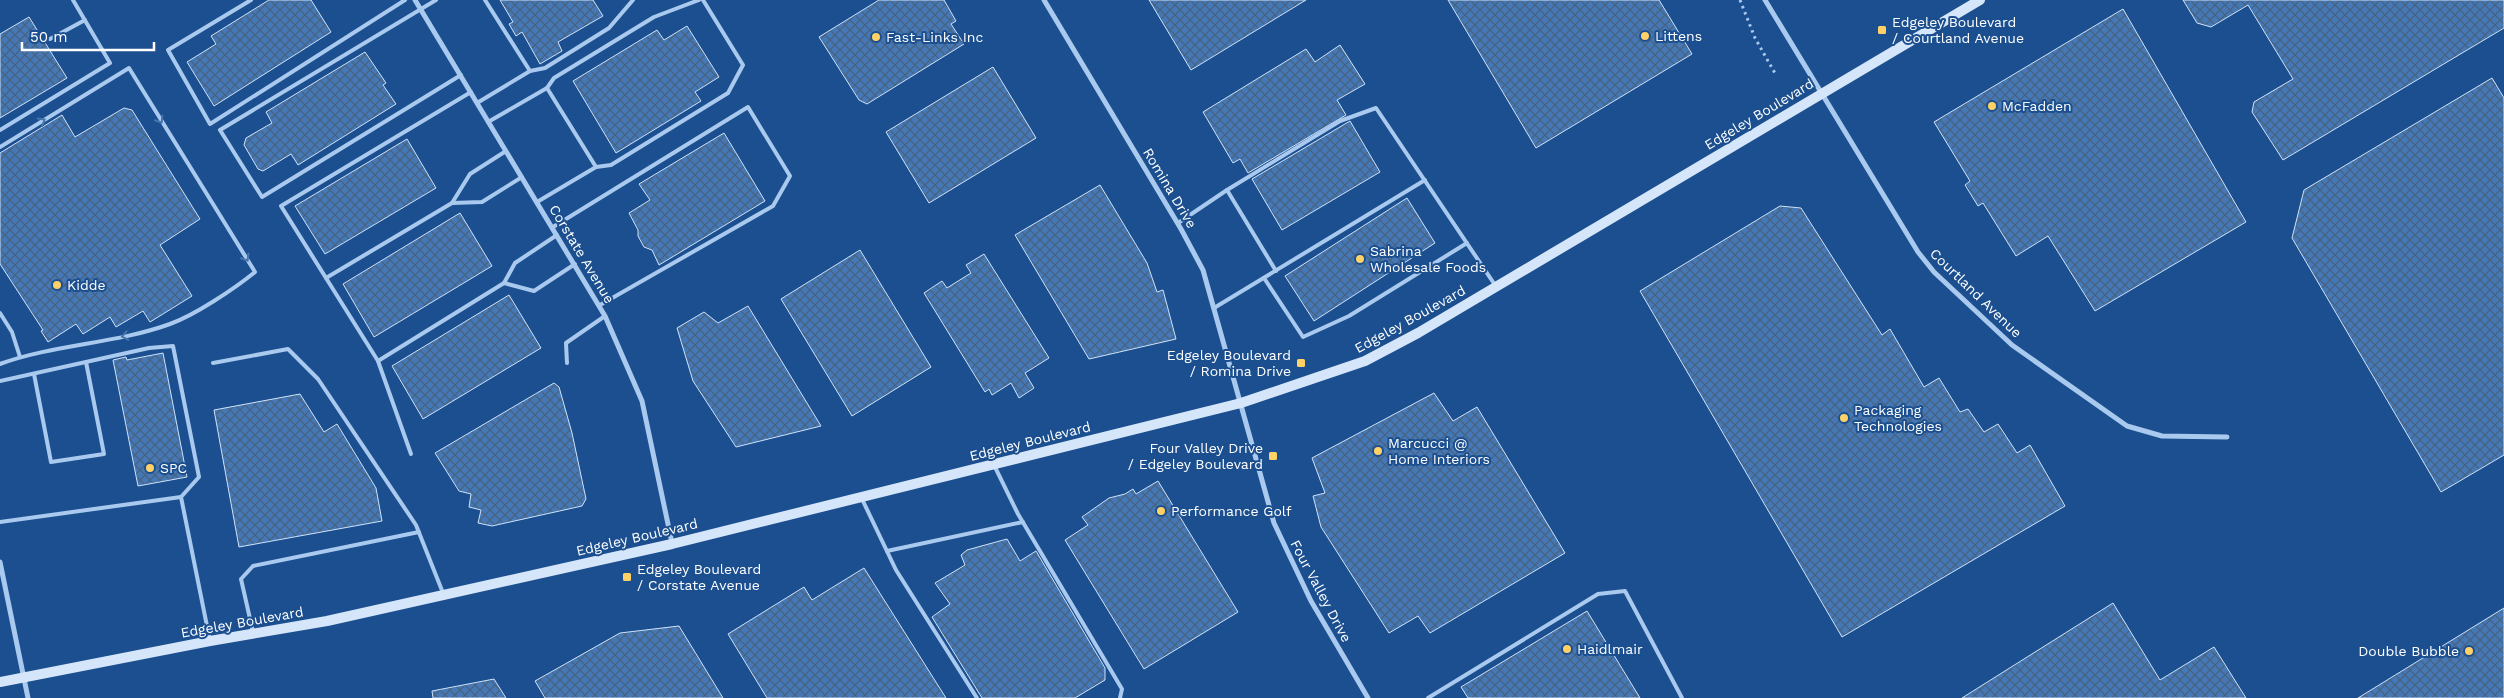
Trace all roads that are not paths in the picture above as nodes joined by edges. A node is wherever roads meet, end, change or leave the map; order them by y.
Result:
1 (73, 0) edge
2 (251, 0) edge
3 (405, 0) edge
4 (415, 0) edge
5 (436, 0) edge
6 (485, 0) edge
7 (634, 0) edge
8 (699, 0) edge
9 (703, 0) edge
10 (1044, 0) edge
11 (1765, 0) edge
12 (1980, 0) edge
13 (420, 9) junction
14 (85, 20) junction
15 (50, 39) dead end
16 (530, 71) junction
17 (460, 75) junction
18 (547, 88) junction
19 (470, 92) junction
20 (1821, 94) junction
21 (477, 103) junction
22 (488, 122) junction
23 (0, 130) edge
24 (0, 147) edge
25 (506, 151) junction
26 (596, 167) junction
27 (522, 177) junction
28 (1425, 180) junction
29 (1227, 190) junction
30 (537, 202) junction
31 (452, 203) junction
32 (1178, 223) junction
33 (552, 227) junction
34 (557, 235) junction
35 (1467, 243) junction
36 (575, 264) junction
37 (1276, 271) junction
38 (326, 278) junction
39 (1264, 278) junction
40 (504, 283) junction
41 (1496, 287) junction
42 (600, 305) junction
43 (1214, 308) junction
44 (0, 313) edge
45 (605, 316) junction
46 (20, 357) junction
47 (378, 360) junction
48 (86, 362) junction
49 (213, 363) dead end
50 (567, 363) dead end
51 (0, 364) edge
52 (34, 374) junction
53 (0, 381) edge
54 (1241, 403) junction
55 (2228, 437) dead end
56 (411, 454) dead end
57 (994, 464) junction
58 (181, 497) junction
59 (861, 497) junction
60 (0, 522) edge
61 (1023, 522) junction
62 (419, 532) junction
63 (672, 544) junction
64 (887, 551) junction
65 (0, 562) edge
66 (444, 595) junction
67 (254, 634) junction
68 (210, 641) junction
69 (24, 677) junction
70 (0, 682) edge
71 (28, 698) edge
72 (977, 698) edge
73 (1120, 698) edge
74 (1368, 698) edge
75 (1428, 698) edge
76 (1682, 698) edge

1 - 14 lane
2 - 3 lane
4 - 13 street, Corstate Avenue
5 - 13 lane
6 - 16 lane
7 - 16 lane
8 - 18 lane
9 - 26 lane
10 - 32 street, Romina Drive
11 - 20 street, Courtland Avenue
12 - 20 street, Edgeley Boulevard
13 - 17 street, Corstate Avenue
13 - 17 lane
14 - 15 lane
14 - 23 lane
16 - 21 lane
17 - 19 street, Corstate Avenue
18 - 22 lane
18 - 26 lane
19 - 21 street, Corstate Avenue
19 - 38 lane
20 - 41 street, Edgeley Boulevard
20 - 55 street, Courtland Avenue
21 - 22 street, Corstate Avenue
22 - 25 street, Corstate Avenue
24 -> 46 lane
25 - 27 street, Corstate Avenue
25 - 31 lane
26 - 30 lane
27 - 30 street, Corstate Avenue
27 - 31 lane
28 - 29 lane
28 - 35 lane
28 - 37 lane
29 - 32 lane
29 - 37 lane
30 - 33 street, Corstate Avenue
31 - 38 lane
32 - 43 street, Romina Drive
33 - 34 street, Corstate Avenue
33 - 42 lane
34 - 36 street, Corstate Avenue
34 - 40 lane
35 - 39 lane
35 - 41 lane
36 - 40 lane
36 - 42 street, Corstate Avenue
37 - 39 lane
38 - 47 lane
39 - 43 lane
40 - 47 lane
41 - 54 street, Edgeley Boulevard
42 - 45 street, Corstate Avenue
43 - 54 street, Romina Drive
44 - 46 lane
45 - 50 lane
45 - 63 street, Corstate Avenue
46 - 51 lane
47 - 56 lane
48 - 52 lane
48 - 52 lane
48 - 58 lane
49 - 62 lane
52 - 53 lane
54 - 57 street, Edgeley Boulevard
54 - 74 street, Four Valley Drive
57 - 59 street, Edgeley Boulevard
57 - 61 lane
58 - 60 lane
58 - 68 lane
59 - 63 street, Edgeley Boulevard
59 - 64 lane
61 - 64 lane
61 - 73 lane
62 - 66 lane
62 - 67 lane
63 - 66 street, Edgeley Boulevard
64 - 72 lane
65 - 69 street
66 - 67 street, Edgeley Boulevard
67 - 68 street, Edgeley Boulevard
68 - 69 street, Edgeley Boulevard
69 - 70 street, Edgeley Boulevard
69 - 71 street
75 - 76 lane

